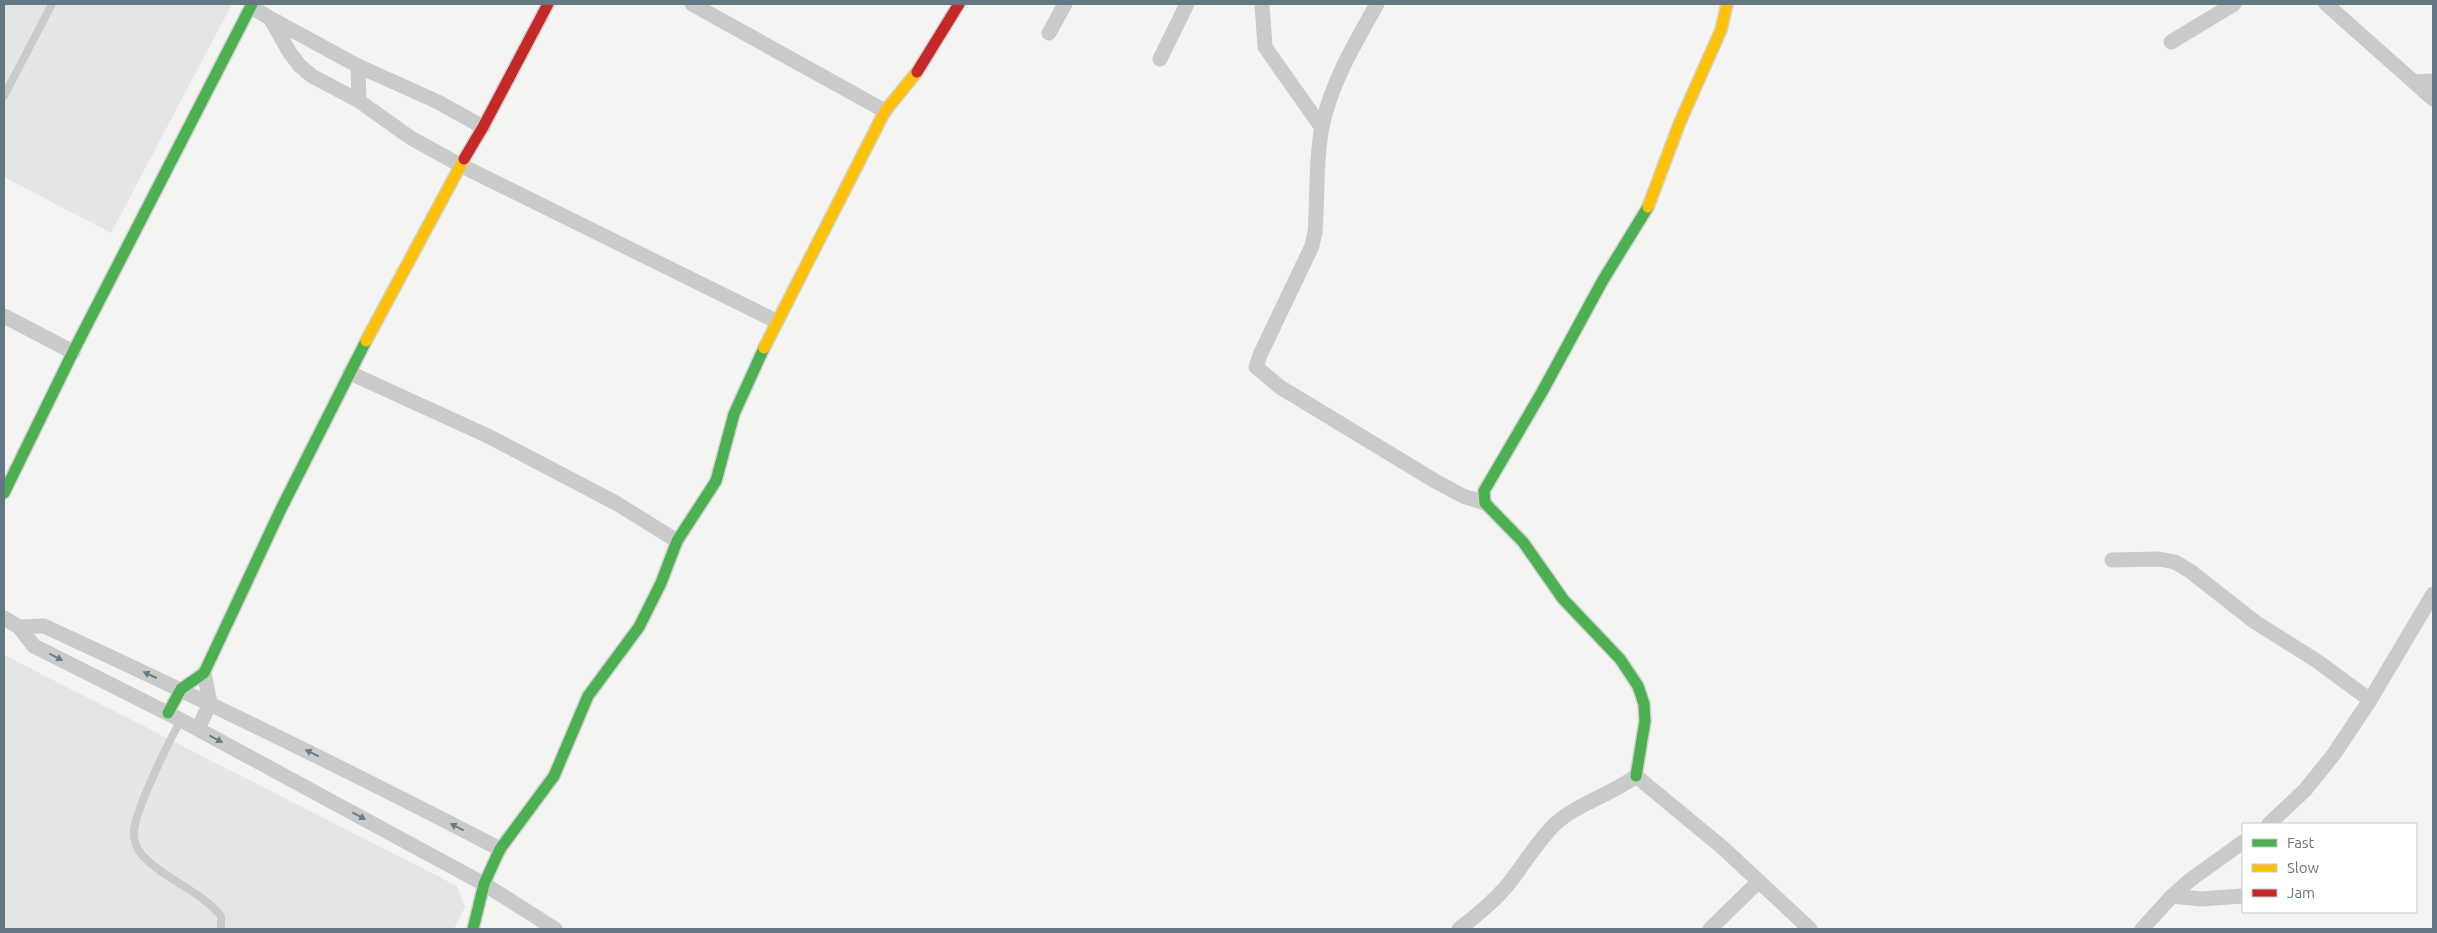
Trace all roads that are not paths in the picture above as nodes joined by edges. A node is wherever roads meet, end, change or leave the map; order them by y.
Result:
1 (52, 4) edge
2 (548, 4) edge
3 (692, 4) edge
4 (959, 4) edge
5 (1065, 4) edge
6 (1187, 4) edge
7 (1263, 4) edge
8 (1377, 4) edge
9 (1727, 4) edge
10 (2234, 4) edge
11 (2326, 4) edge
12 (252, 5) edge
13 (270, 18) junction
14 (1049, 33) dead end
15 (2171, 42) dead end
16 (1160, 59) dead end
17 (358, 66) junction
18 (2433, 81) edge
19 (2414, 82) junction
20 (4, 96) edge
21 (2433, 99) edge
22 (359, 100) junction
23 (885, 111) junction
24 (483, 127) junction
25 (1322, 128) junction
26 (460, 164) junction
27 (4, 316) edge
28 (776, 321) junction
29 (73, 352) junction
30 (350, 373) junction
31 (4, 493) edge
32 (1484, 504) junction
33 (677, 541) junction
34 (2112, 560) dead end
35 (2433, 594) edge
36 (4, 618) edge
37 (19, 627) junction
38 (204, 673) junction
39 (181, 689) junction
40 (2370, 700) junction
41 (210, 704) junction
42 (174, 717) junction
43 (198, 729) junction
44 (1636, 776) junction
45 (2270, 823) edge
46 (2242, 843) edge
47 (500, 850) junction
48 (1759, 881) junction
49 (484, 884) junction
50 (2172, 896) junction
51 (2242, 896) edge
52 (221, 929) edge
53 (473, 929) edge
54 (555, 929) edge
55 (1459, 929) edge
56 (1710, 929) edge
57 (1810, 929) edge
58 (2142, 929) edge

1 - 20 lane
2 - 24 street
3 - 23 street
4 - 23 street
5 - 14 street
6 - 16 street
7 - 25 street
8 - 25 street
9 - 32 street
10 - 15 street
11 - 19 street
12 - 13 street
12 - 29 street
13 - 17 street
13 - 22 street
17 - 22 street
17 - 24 street
18 - 19 street
19 - 21 street
22 - 26 street
23 - 28 street
24 - 26 street
25 - 32 street
26 - 28 street
26 - 30 street
27 - 29 street
28 - 33 street
29 - 31 street
30 - 33 street
30 - 38 street
32 - 44 street
33 - 47 street
34 - 40 street
35 - 40 street
36 - 37 street
39 -> 37 street
37 -> 42 street
38 - 39 street
38 - 41 street
39 - 41 street
39 - 42 street
40 - 45 street
41 - 43 street
47 -> 41 street
42 - 43 street
42 - 52 lane
43 -> 49 street
44 - 48 street
44 - 55 street
46 - 50 street
47 - 49 street
48 - 56 street
48 - 57 street
49 - 53 street
49 - 54 street
50 - 51 street
50 - 58 street

